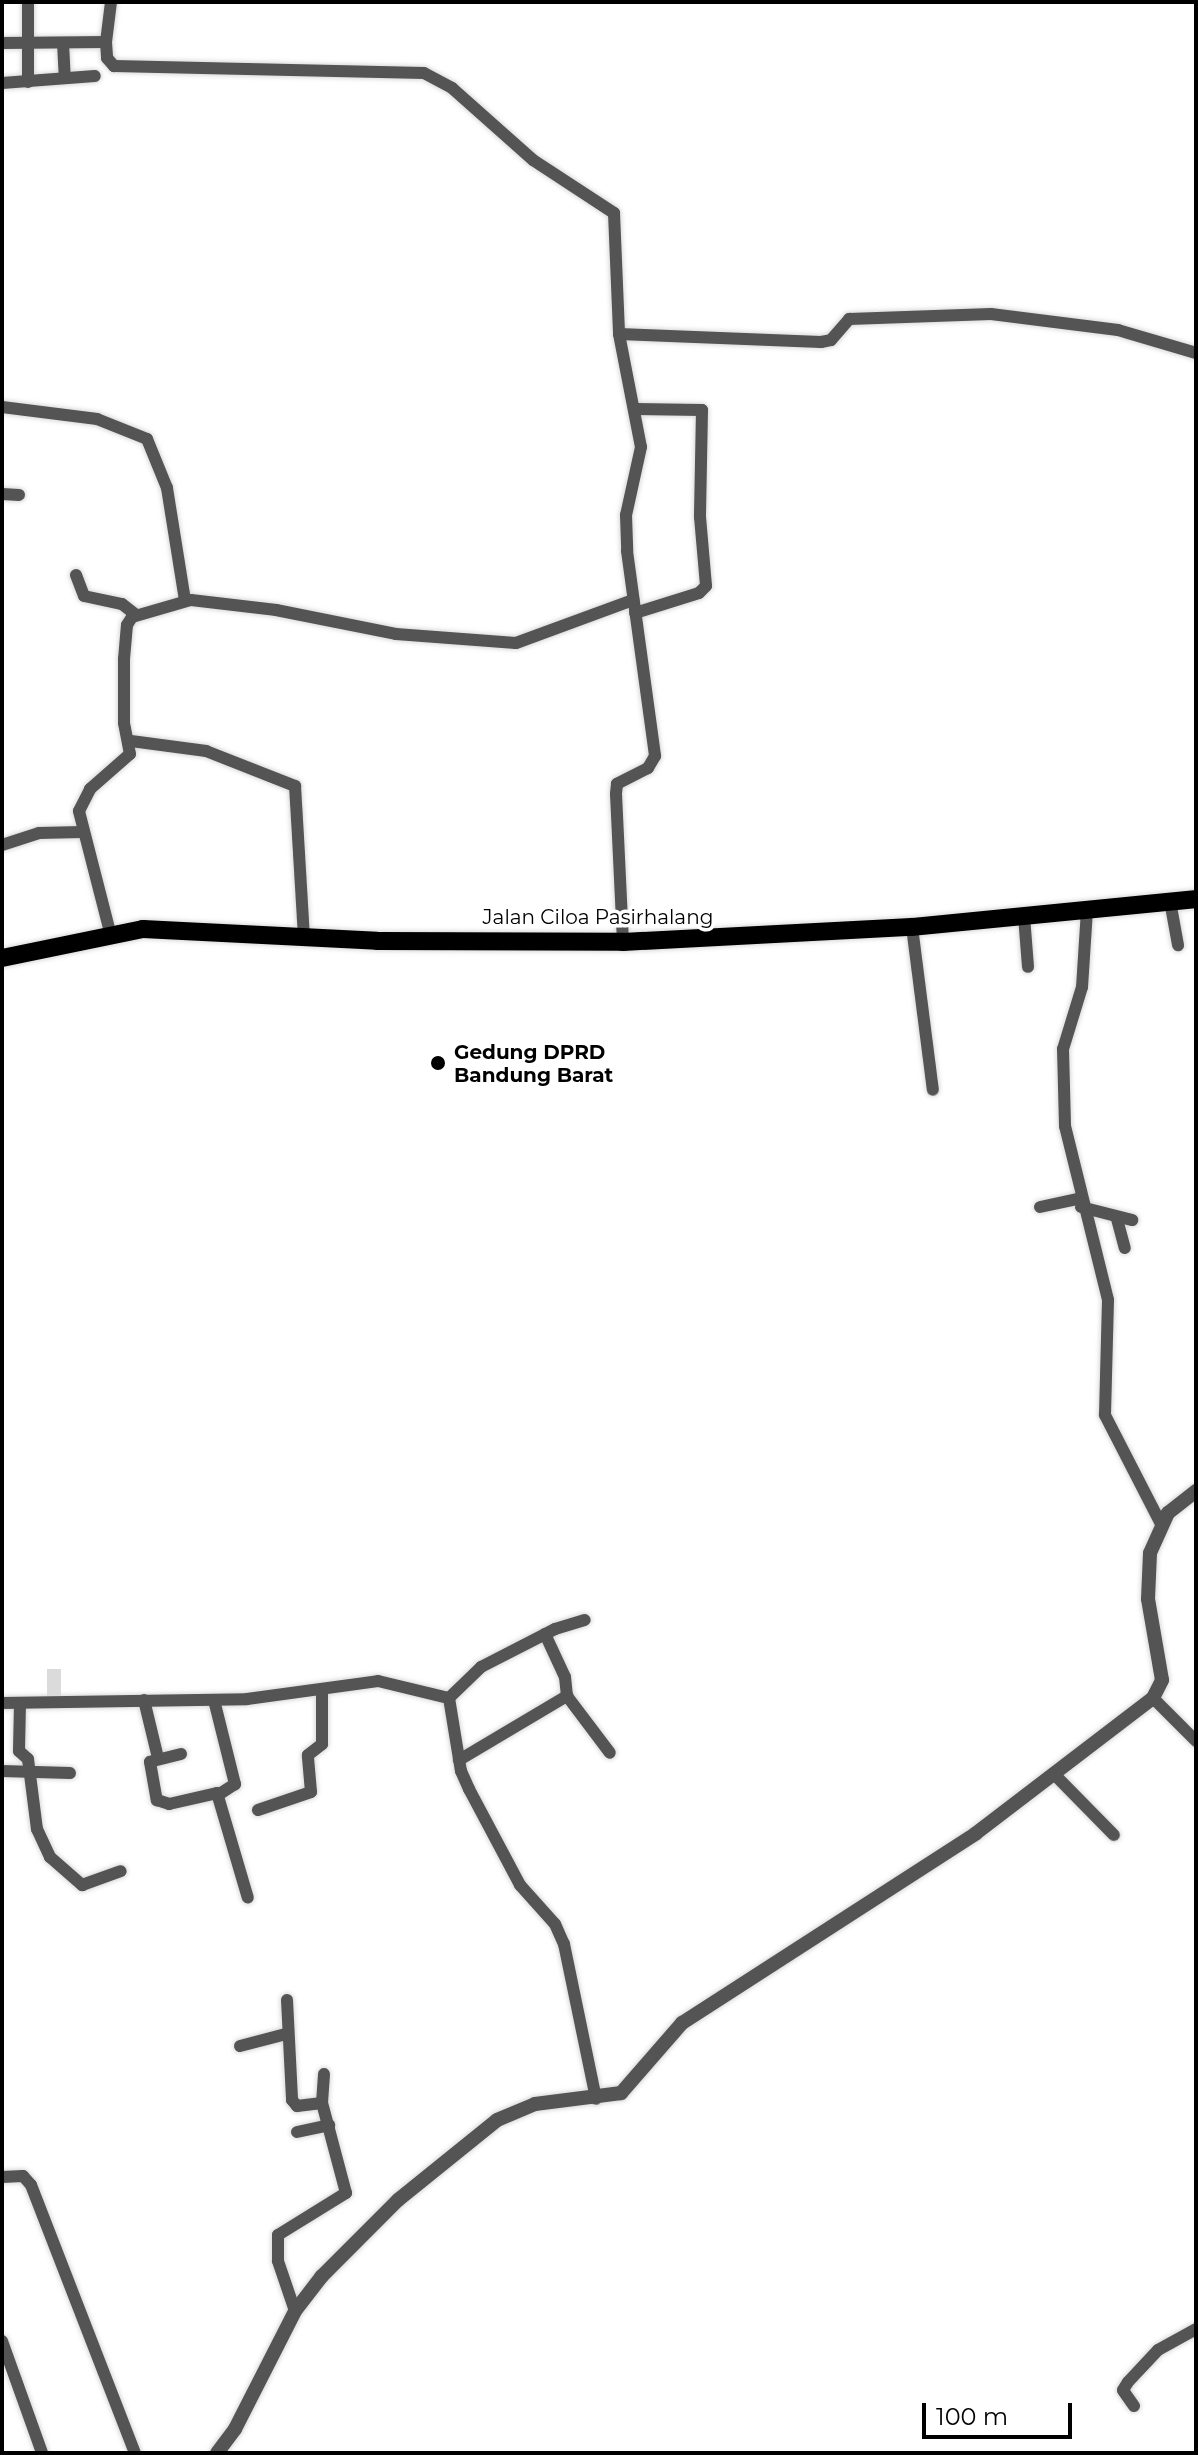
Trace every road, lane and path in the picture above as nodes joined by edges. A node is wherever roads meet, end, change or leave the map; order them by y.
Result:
1 (28, 2) edge
2 (111, 2) edge
3 (106, 42) junction
4 (2, 43) edge
5 (28, 43) junction
6 (63, 43) junction
7 (95, 76) dead end
8 (65, 78) junction
9 (28, 82) junction
10 (2, 83) edge
11 (619, 334) junction
12 (1196, 353) edge
13 (2, 407) edge
14 (635, 409) junction
15 (2, 494) edge
16 (19, 495) dead end
17 (76, 575) dead end
18 (185, 601) junction
19 (634, 607) junction
20 (136, 615) junction
21 (131, 741) junction
22 (82, 832) junction
23 (2, 845) edge
24 (1196, 899) edge
25 (1170, 901) junction
26 (1087, 910) junction
27 (1024, 916) junction
28 (912, 927) junction
29 (111, 936) junction
30 (304, 936) junction
31 (623, 942) junction
32 (1178, 945) dead end
33 (2, 958) edge
34 (1028, 967) dead end
35 (933, 1090) dead end
36 (1080, 1203) junction
37 (1040, 1207) dead end
38 (1117, 1219) junction
39 (1132, 1220) dead end
40 (1125, 1248) dead end
41 (1196, 1491) edge
42 (1161, 1524) junction
43 (585, 1620) dead end
44 (545, 1634) junction
45 (322, 1689) junction
46 (567, 1696) junction
47 (449, 1698) junction
48 (1153, 1698) junction
49 (144, 1700) junction
50 (214, 1700) junction
51 (2, 1703) edge
52 (20, 1703) junction
53 (1196, 1741) edge
54 (610, 1753) dead end
55 (181, 1754) dead end
56 (158, 1758) junction
57 (459, 1760) junction
58 (2, 1771) edge
59 (29, 1773) junction
60 (70, 1773) dead end
61 (1055, 1775) junction
62 (218, 1795) junction
63 (258, 1810) dead end
64 (1114, 1835) dead end
65 (121, 1871) dead end
66 (248, 1898) dead end
67 (287, 2000) dead end
68 (286, 2040) junction
69 (240, 2046) dead end
70 (272, 2051) dead end
71 (324, 2074) dead end
72 (596, 2099) junction
73 (322, 2103) junction
74 (329, 2125) junction
75 (297, 2132) dead end
76 (2, 2177) edge
77 (295, 2311) junction
78 (1196, 2329) edge
79 (2, 2341) edge
80 (1134, 2406) dead end
81 (42, 2453) edge
82 (135, 2453) edge
83 (217, 2453) edge

1 - 5 street
2 - 3 street
3 - 6 street
3 - 11 street
4 - 5 street
5 - 6 street
5 - 9 street
6 - 8 street
7 - 8 street
8 - 9 street
9 - 10 street
11 - 12 street
11 - 14 street
13 - 18 street
14 - 19 street
14 - 19 street
15 - 16 street
17 - 20 street
18 - 19 street
18 - 20 street
19 - 31 street
20 - 21 street
21 - 22 street
21 - 30 street
22 - 23 street
22 - 29 street
24 - 25 main road, Jalan Ciloa Pasirhalang
25 - 26 main road, Jalan Ciloa Pasirhalang
25 - 32 street
26 - 27 main road, Jalan Ciloa Pasirhalang
26 - 36 street
27 - 28 main road, Jalan Ciloa Pasirhalang
27 - 34 street
28 - 31 main road, Jalan Ciloa Pasirhalang
28 - 35 street
29 - 30 main road, Jalan Ciloa Pasirhalang
29 - 33 main road, Jalan Ciloa Pasirhalang
30 - 31 main road, Jalan Ciloa Pasirhalang
36 - 37 street
36 - 38 street
36 - 42 street
38 - 39 street
38 - 40 street
41 - 42 street
42 - 48 street
43 - 44 street
44 - 46 street
44 - 47 street
45 - 47 street
45 - 50 street
45 - 63 street
46 - 54 street
46 - 57 street
47 - 57 street
48 - 53 street
48 - 61 street
49 - 50 street
49 - 52 street
49 - 56 street
50 - 62 street
51 - 52 street
52 - 59 street
55 - 56 street
56 - 62 street
57 - 72 street
58 - 59 street
59 - 60 street
59 - 65 street
61 - 64 street
61 - 72 street
62 - 66 street
67 - 68 street
68 - 69 street
68 - 70 street
68 - 73 street
71 - 73 street
72 - 77 street
73 - 74 street
74 - 75 street
74 - 77 street
76 - 82 street
77 - 83 street
78 - 80 street
79 - 81 street

